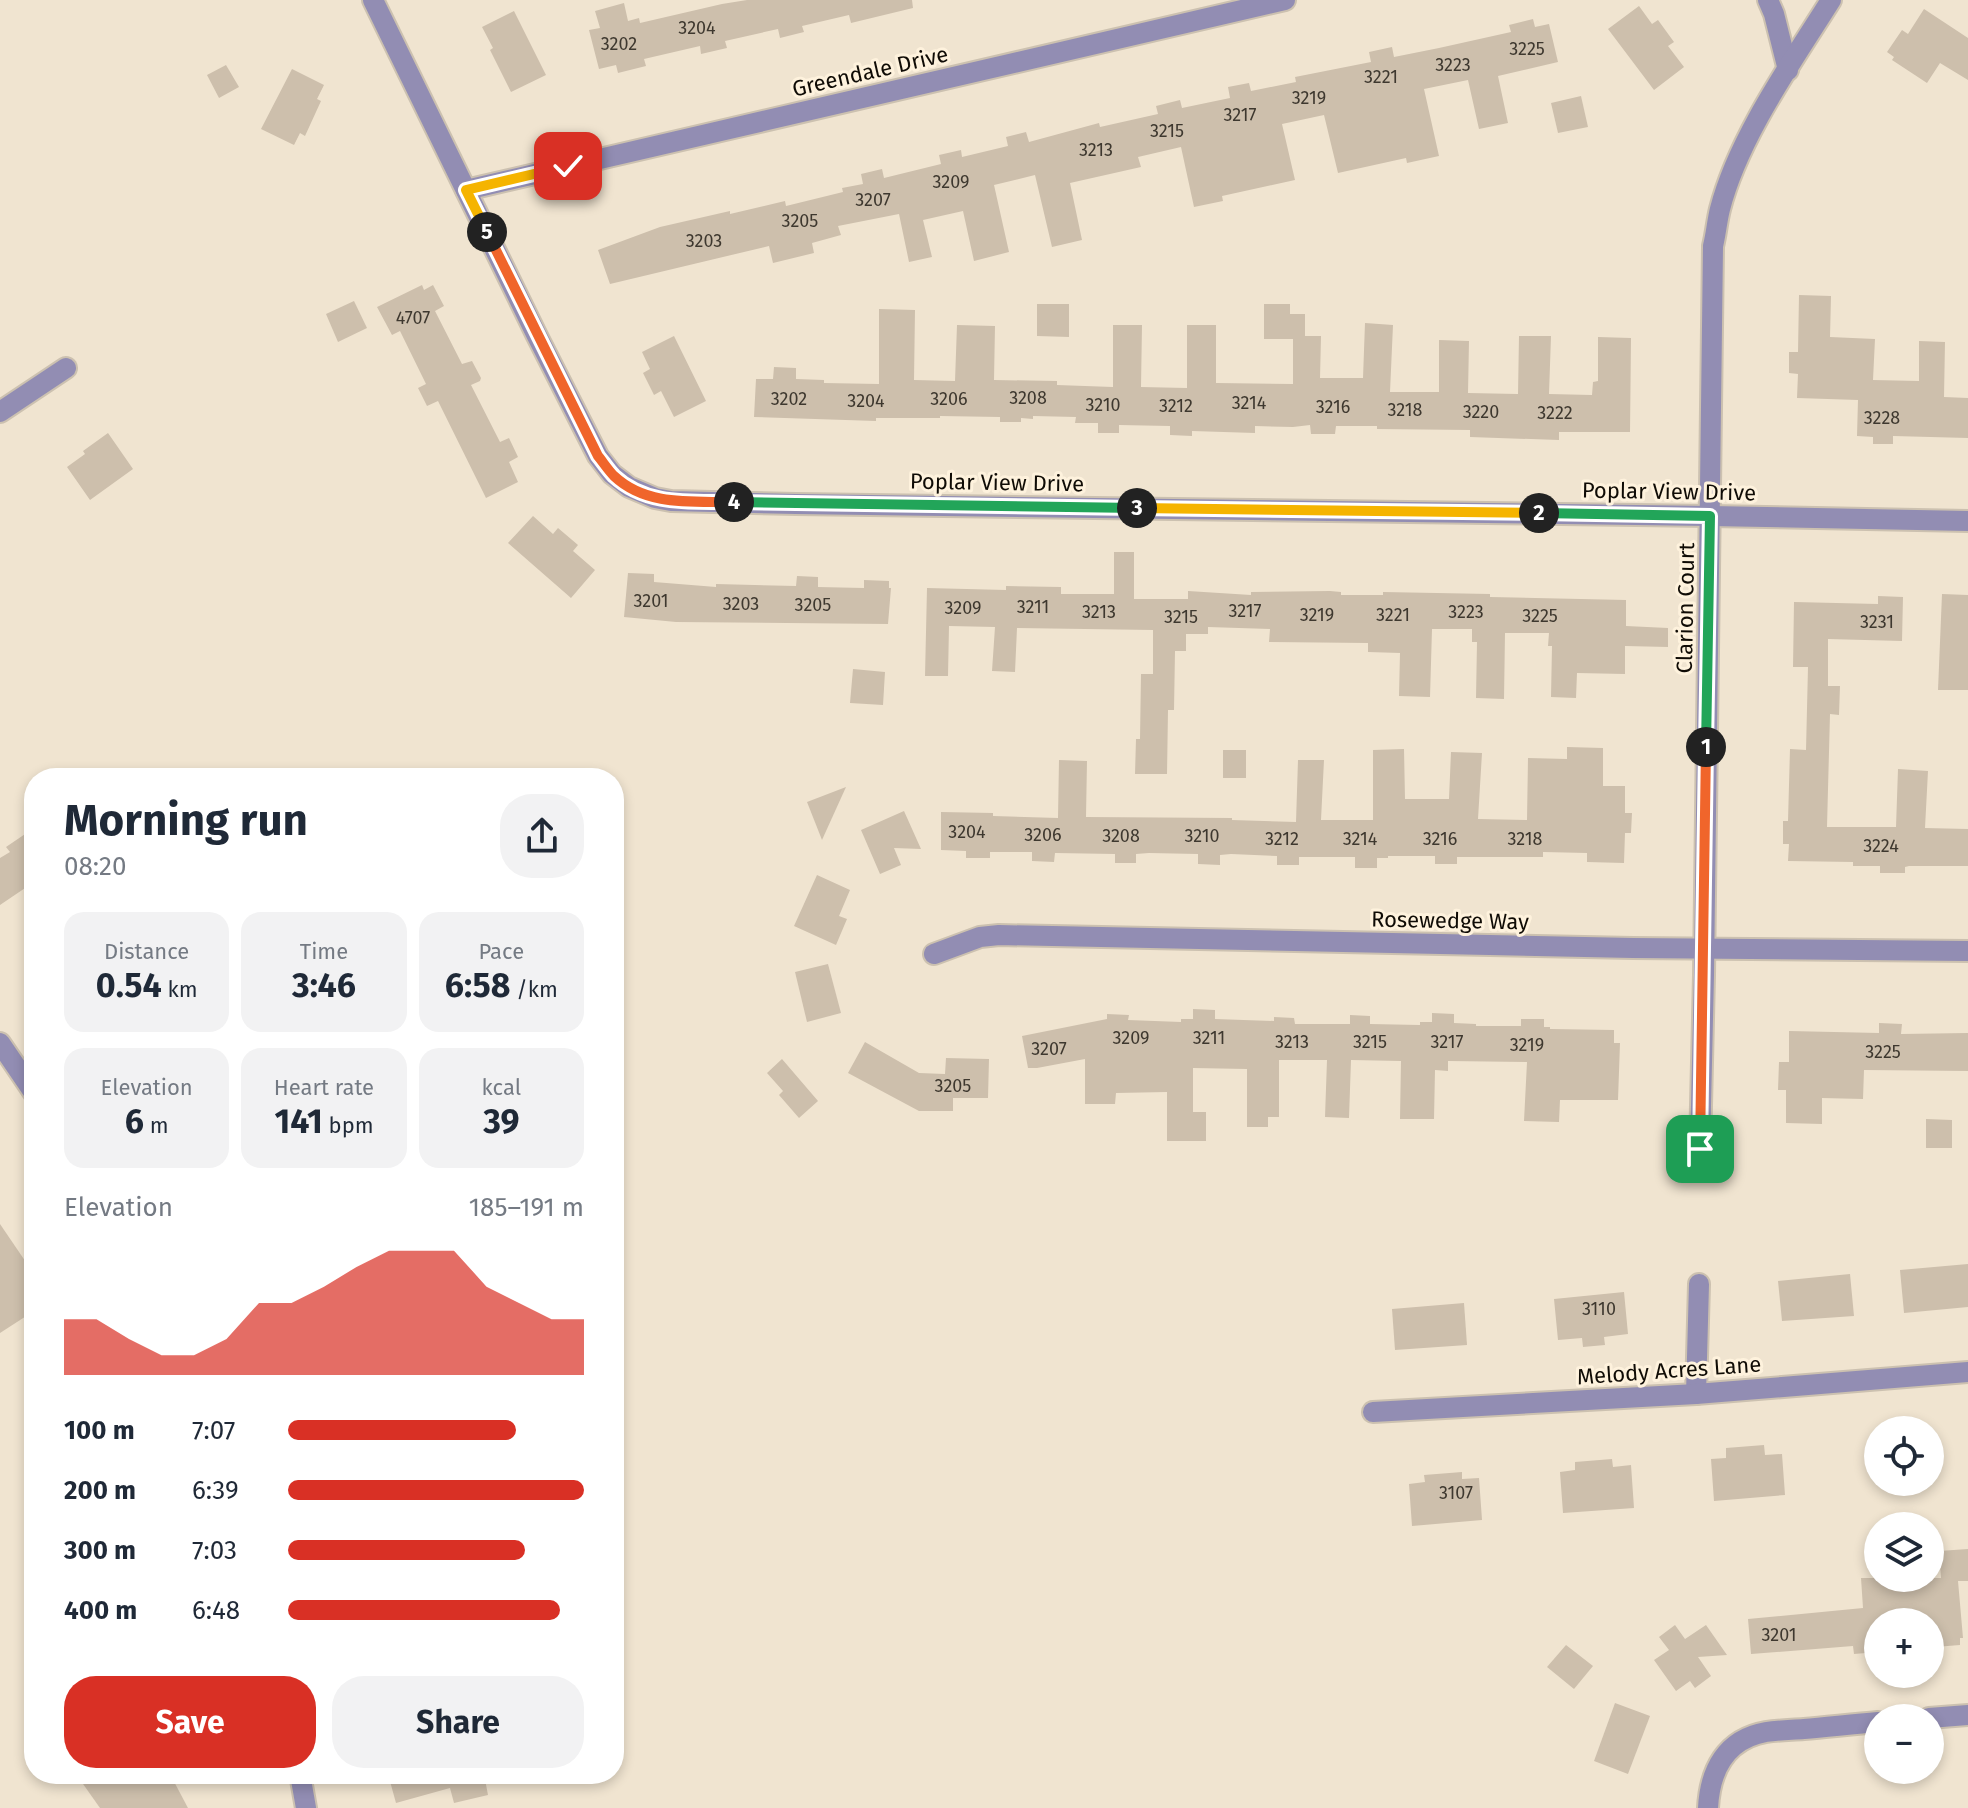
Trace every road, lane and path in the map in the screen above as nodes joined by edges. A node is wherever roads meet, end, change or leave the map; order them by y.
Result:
1 (373, 0) edge
2 (1285, 0) edge
3 (1768, 0) edge
4 (1831, 0) edge
5 (1788, 70) junction
6 (466, 190) junction
7 (66, 368) dead end
8 (0, 412) edge
9 (1710, 516) junction
10 (1968, 521) edge
11 (1703, 948) junction
12 (1968, 951) edge
13 (934, 954) dead end
14 (0, 1043) edge
15 (24, 1078) edge
16 (1700, 1149) dead end
17 (1699, 1284) dead end
18 (1968, 1372) edge
19 (1696, 1394) junction
20 (1373, 1412) dead end
21 (1968, 1715) edge
22 (1944, 1717) edge
23 (1864, 1723) edge
24 (302, 1784) edge
25 (306, 1808) edge
26 (1708, 1808) edge

1 - 6 street, Poplar View Drive
2 - 6 street, Greendale Drive
3 - 5 street
4 - 5 street, Clarion Court
5 - 9 street, Clarion Court
6 - 9 street, Poplar View Drive
7 - 8 street
9 - 10 street, Poplar View Drive
9 - 11 street, Clarion Court
11 - 12 street, Rosewedge Way
11 - 13 street, Rosewedge Way
11 - 16 street, Clarion Court
14 - 15 street
17 - 19 street
18 - 19 street, Melody Acres Lane
19 - 20 street, Melody Acres Lane
21 - 22 street
23 - 26 street
24 - 25 street

